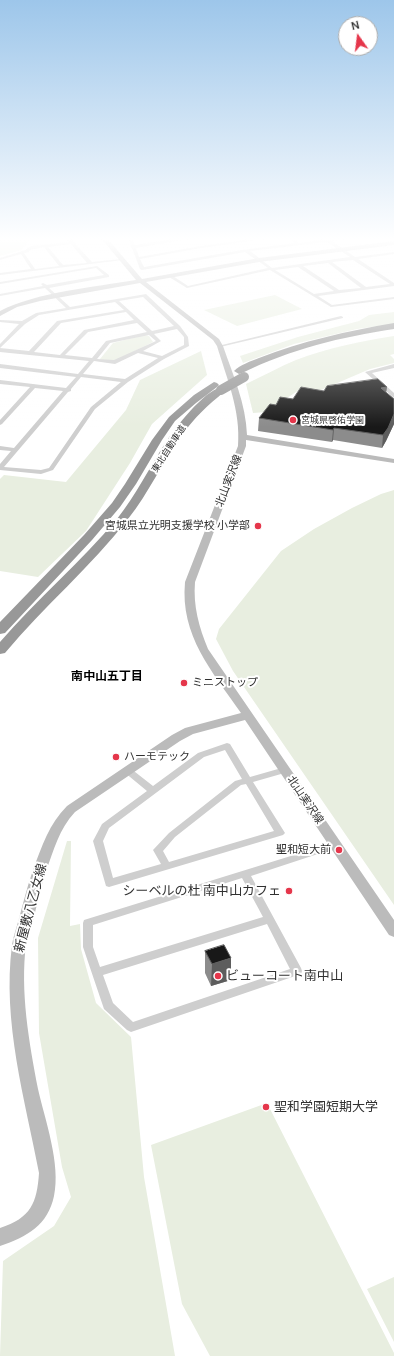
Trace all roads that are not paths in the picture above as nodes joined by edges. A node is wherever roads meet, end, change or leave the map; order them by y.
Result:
1 (35, 300) edge
2 (61, 300) edge
3 (114, 300) edge
4 (116, 300) edge
5 (150, 300) edge
6 (166, 300) edge
7 (321, 300) edge
8 (376, 300) edge
9 (69, 308) junction
10 (127, 310) junction
11 (0, 314) edge
12 (341, 317) dead end
13 (0, 321) edge
14 (138, 321) junction
15 (23, 323) junction
16 (394, 326) edge
17 (178, 327) junction
18 (394, 331) edge
19 (151, 332) junction
20 (220, 346) junction
21 (0, 347) edge
22 (0, 350) edge
23 (138, 351) junction
24 (29, 354) junction
25 (61, 357) junction
26 (162, 358) junction
27 (94, 360) junction
28 (0, 366) edge
29 (394, 366) edge
30 (81, 374) junction
31 (242, 374) junction
32 (126, 381) junction
33 (0, 382) edge
34 (34, 386) junction
35 (220, 386) junction
36 (68, 390) junction
37 (394, 396) edge
38 (0, 423) edge
39 (244, 437) junction
40 (0, 448) edge
41 (16, 450) junction
42 (394, 461) edge
43 (0, 468) edge
44 (0, 630) edge
45 (0, 650) edge
46 (248, 715) junction
47 (127, 770) junction
48 (285, 770) junction
49 (248, 780) junction
50 (152, 790) junction
51 (336, 845) junction
52 (167, 866) junction
53 (245, 874) junction
54 (269, 919) junction
55 (394, 931) edge
56 (96, 973) junction
57 (0, 1237) edge

1 - 11 street
2 - 9 street
3 - 9 street
4 - 10 street
5 - 17 street
6 - 20 street, 北山実沢線
7 - 8 street
9 - 15 street
10 - 14 street
10 - 24 street
12 - 20 street
13 - 15 street
14 - 19 street
14 - 25 street
15 - 21 street
16 - 31 highway, 東北自動車道
17 - 19 street
17 - 26 street
18 - 31 highway, 東北自動車道
19 - 23 street
19 - 27 street
20 - 39 street, 北山実沢線
22 - 24 street
23 - 26 street
23 - 27 street
24 - 25 street
25 - 27 street
26 - 32 street
27 - 30 street
28 - 30 street
29 - 37 street
30 - 32 street
30 - 36 street
31 - 35 highway, 東北自動車道, bridge
32 - 43 street
33 - 34 street
34 - 36 street
34 - 38 street
35 - 44 highway, 東北自動車道
35 - 45 highway, 東北自動車道
36 - 41 street
39 - 42 street
39 - 46 street, 北山実沢線
40 - 41 street
41 - 43 street
46 - 47 street, 新屋敷八乙女線
46 - 48 street, 北山実沢線
47 - 50 street
47 - 57 street, 新屋敷八乙女線
48 - 49 street
48 - 51 street, 北山実沢線
49 - 50 street
49 - 52 street
49 - 52 street
50 - 52 street
51 - 53 street
51 - 55 street, 北山実沢線
53 - 54 street
53 - 56 street
54 - 56 street
54 - 56 street

